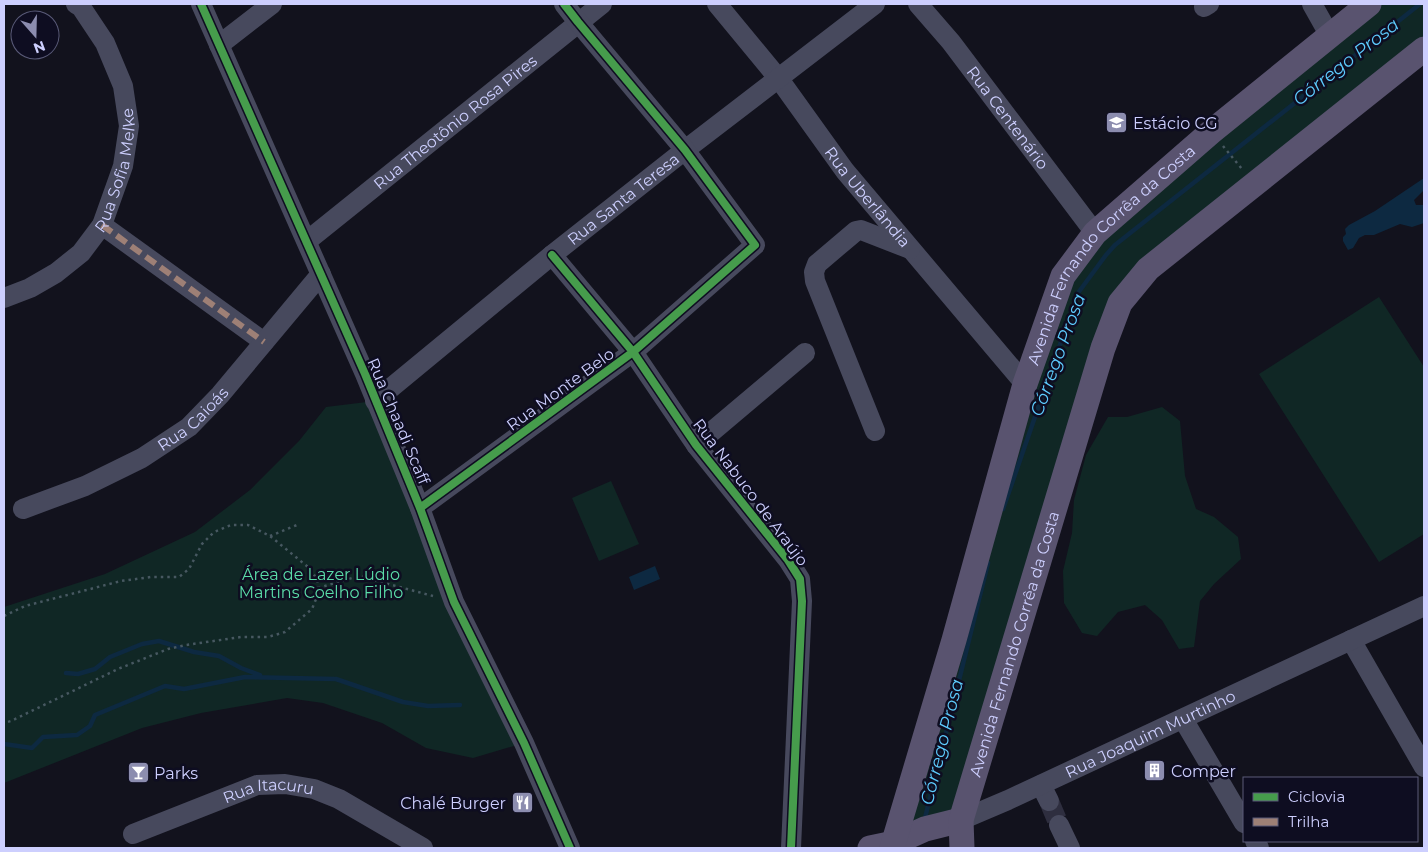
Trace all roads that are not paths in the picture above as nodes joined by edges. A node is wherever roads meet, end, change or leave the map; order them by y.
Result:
1 (76, 4) edge
2 (201, 4) edge
3 (272, 4) edge
4 (564, 4) edge
5 (602, 4) edge
6 (717, 4) edge
7 (875, 4) edge
8 (918, 4) edge
9 (1312, 4) edge
10 (1370, 4) edge
11 (578, 22) junction
12 (1330, 36) junction
13 (219, 45) junction
14 (1424, 49) edge
15 (779, 79) junction
16 (685, 150) junction
17 (102, 225) junction
18 (1095, 233) junction
19 (307, 241) junction
20 (912, 250) junction
21 (552, 255) junction
22 (321, 274) junction
23 (4, 298) edge
24 (264, 342) junction
25 (633, 352) junction
26 (805, 353) dead end
27 (1025, 384) junction
28 (375, 401) junction
29 (875, 430) dead end
30 (696, 445) junction
31 (420, 508) junction
32 (23, 509) dead end
33 (1424, 606) edge
34 (1351, 640) junction
35 (1183, 719) junction
36 (1424, 767) edge
37 (957, 821) junction
38 (1243, 821) edge
39 (1059, 825) tunnel mouth
40 (133, 834) dead end
41 (400, 841) edge
42 (899, 842) edge
43 (423, 848) edge
44 (570, 848) edge
45 (791, 848) edge
46 (870, 848) edge
47 (962, 848) edge
48 (1070, 848) edge

1 - 17 street, Rua Sofia Melke
2 - 13 street, Rua Chaadi Scaff
3 - 13 street
4 - 11 street
5 - 11 street, Rua Theotônio Rosa Pires
6 - 15 street, Rua Uberlândia
7 - 15 street, Rua Santa Teresa
8 - 18 street, Rua Centenário
9 - 12 street
10 - 12 main road, Avenida Fernando Corrêa da Costa
11 - 16 street
11 - 19 street, Rua Theotônio Rosa Pires
12 - 18 main road, Avenida Fernando Corrêa da Costa
13 - 19 street, Rua Chaadi Scaff
14 - 37 main road, Avenida Fernando Corrêa da Costa
15 - 16 street, Rua Santa Teresa
15 - 20 street, Rua Uberlândia
16 - 21 street, Rua Santa Teresa
16 - 25 street, Rua Monte Belo
17 - 23 street, Rua Sofia Melke
17 - 24 street
18 - 27 main road, Avenida Fernando Corrêa da Costa
19 - 22 street, Rua Chaadi Scaff
20 - 27 street, Rua Uberlândia
20 - 29 street
21 - 25 street, Rua Nabuco de Araújo
21 - 28 street, Rua Santa Teresa
22 - 24 street, Rua Caioás
22 - 28 street, Rua Chaadi Scaff
24 - 32 street, Rua Caioás
25 - 30 street, Rua Nabuco de Araújo
25 - 31 street, Rua Monte Belo
26 - 30 street
27 - 42 main road, Avenida Fernando Corrêa da Costa
28 - 31 street, Rua Chaadi Scaff
30 - 45 street, Rua Nabuco de Araújo
31 - 44 street, Rua Chaadi Scaff
33 - 34 street, Rua Joaquim Murtinho
34 - 35 street, Rua Joaquim Murtinho
34 - 36 street
35 - 37 street, Rua Joaquim Murtinho
35 - 38 street
37 - 42 main road, Rua Joaquim Murtinho
37 - 47 main road, Avenida Fernando Corrêa da Costa
39 - 48 street
40 - 41 street, Rua Itacuru
41 - 43 street, Rua Itacuru
42 - 46 main road, Rua Joaquim Murtinho

